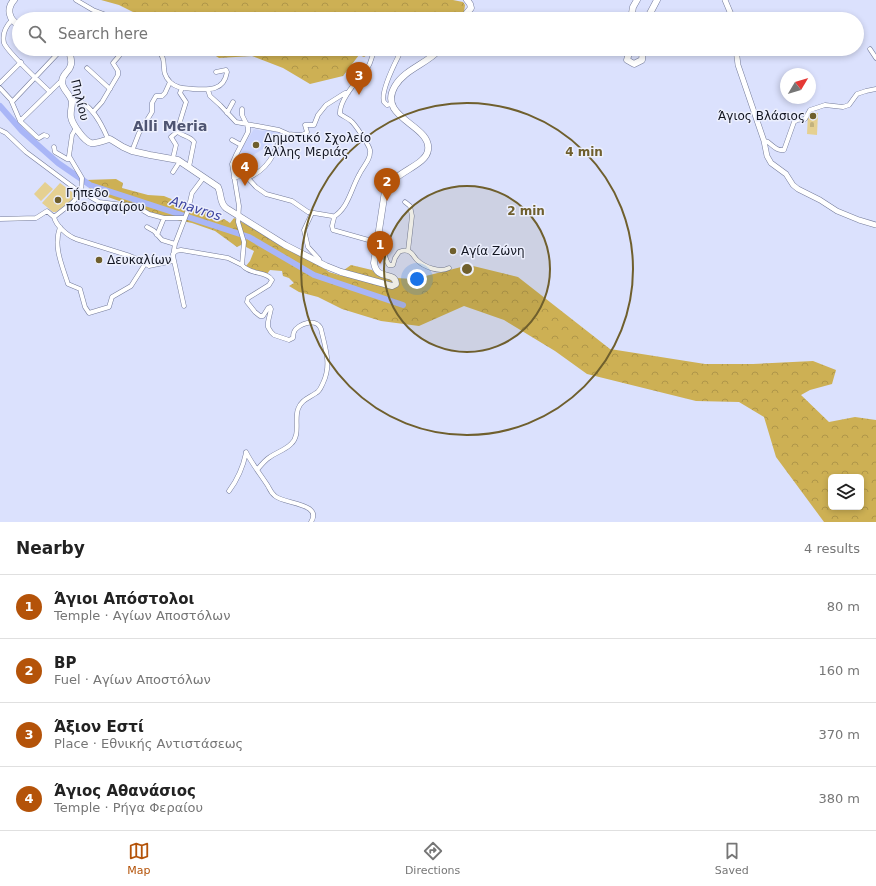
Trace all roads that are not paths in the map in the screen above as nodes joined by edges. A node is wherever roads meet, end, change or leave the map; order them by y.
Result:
1 (14, 0) edge
2 (76, 0) edge
3 (467, 0) edge
4 (637, 0) edge
5 (657, 0) edge
6 (725, 0) edge
7 (98, 12) edge
8 (468, 12) edge
9 (632, 12) edge
10 (651, 12) edge
11 (731, 12) edge
12 (12, 20) joint
13 (870, 49) dead end
14 (12, 53) edge
15 (15, 56) edge
16 (56, 56) edge
17 (70, 56) edge
18 (119, 56) edge
19 (164, 56) edge
20 (373, 56) edge
21 (398, 56) edge
22 (433, 56) edge
23 (628, 56) edge
24 (642, 56) edge
25 (737, 56) edge
26 (876, 58) edge
27 (21, 62) junction
28 (87, 68) dead end
29 (216, 72) dead end
30 (36, 77) junction
31 (62, 81) junction
32 (170, 82) junction
33 (0, 83) edge
34 (0, 88) edge
35 (182, 88) junction
36 (110, 89) junction
37 (876, 89) edge
38 (208, 90) junction
39 (50, 92) junction
40 (348, 93) junction
41 (71, 100) junction
42 (12, 102) junction
43 (233, 102) dead end
44 (391, 104) junction
45 (242, 109) dead end
46 (93, 112) junction
47 (227, 113) junction
48 (20, 121) junction
49 (247, 125) junction
50 (76, 128) junction
51 (0, 130) edge
52 (177, 132) junction
53 (288, 134) junction
54 (48, 136) dead end
55 (108, 139) junction
56 (232, 140) dead end
57 (764, 141) junction
58 (241, 145) junction
59 (54, 147) dead end
60 (132, 151) junction
61 (173, 158) junction
62 (69, 159) junction
63 (180, 161) junction
64 (243, 161) dead end
65 (189, 167) junction
66 (173, 172) dead end
67 (204, 177) junction
68 (234, 177) junction
69 (248, 178) junction
70 (81, 193) junction
71 (405, 202) dead end
72 (312, 213) junction
73 (238, 216) junction
74 (54, 217) junction
75 (185, 217) junction
76 (164, 218) junction
77 (334, 218) junction
78 (0, 219) edge
79 (876, 225) edge
80 (60, 227) junction
81 (147, 228) dead end
82 (157, 235) junction
83 (377, 242) junction
84 (175, 244) junction
85 (408, 251) junction
86 (173, 259) junction
87 (319, 262) junction
88 (145, 264) junction
89 (242, 265) junction
90 (449, 268) dead end
91 (184, 306) dead end
92 (257, 470) junction
93 (229, 491) dead end
94 (311, 522) edge

1 - 12 main road
2 - 7 street
3 - 8 main road
4 - 9 main road
5 - 10 main road
6 - 11 street
12 - 14 street
13 - 26 street
15 - 27 street
16 - 30 street
17 - 31 main road, Πηλίου
18 - 36 street
19 - 32 street
20 - 40 street
21 - 44 street
22 - 44 main road
23 - 24 main road
25 - 57 street
27 - 30 street
27 - 33 street
28 - 36 street
29 - 38 street
30 - 39 street
30 - 42 street
31 - 39 street
31 - 41 main road, Πηλίου
32 - 35 street
32 - 60 street
34 - 42 street
35 - 38 street
35 - 52 street
36 - 46 street
37 - 57 street
38 - 47 street
39 - 48 street
40 - 53 street
40 - 77 street
41 - 46 street
41 - 50 main road, Πηλίου
42 - 48 street
43 - 47 street
44 - 83 main road
45 - 49 street
46 - 55 street
47 - 49 street
48 - 54 street
49 - 53 street
49 - 58 street
50 - 55 main road, Πηλίου
50 - 62 street
51 - 70 street
52 - 61 street
52 - 65 street
53 - 69 street
55 - 60 main road
56 - 58 street
57 - 79 street
58 - 68 street
59 - 62 street
60 - 61 main road
61 - 63 main road
62 - 70 street
63 - 65 main road
63 - 66 street
64 - 68 street
65 - 67 main road
67 - 73 main road
67 - 75 street
68 - 69 street
68 - 73 street
69 - 72 street
70 - 74 street
70 - 76 street
71 - 85 street
72 - 77 street
72 - 87 street
73 - 87 main road
73 - 89 street
74 - 78 street
74 - 80 street
75 - 76 street
75 - 84 street
76 - 82 street
77 - 83 street
80 - 88 street
80 - 88 street
81 - 82 street
82 - 84 street
83 - 85 street
83 - 87 main road
84 - 86 street
85 - 90 street
86 - 88 street
86 - 89 street
86 - 91 street
89 - 92 street
92 - 93 street
92 - 94 street

